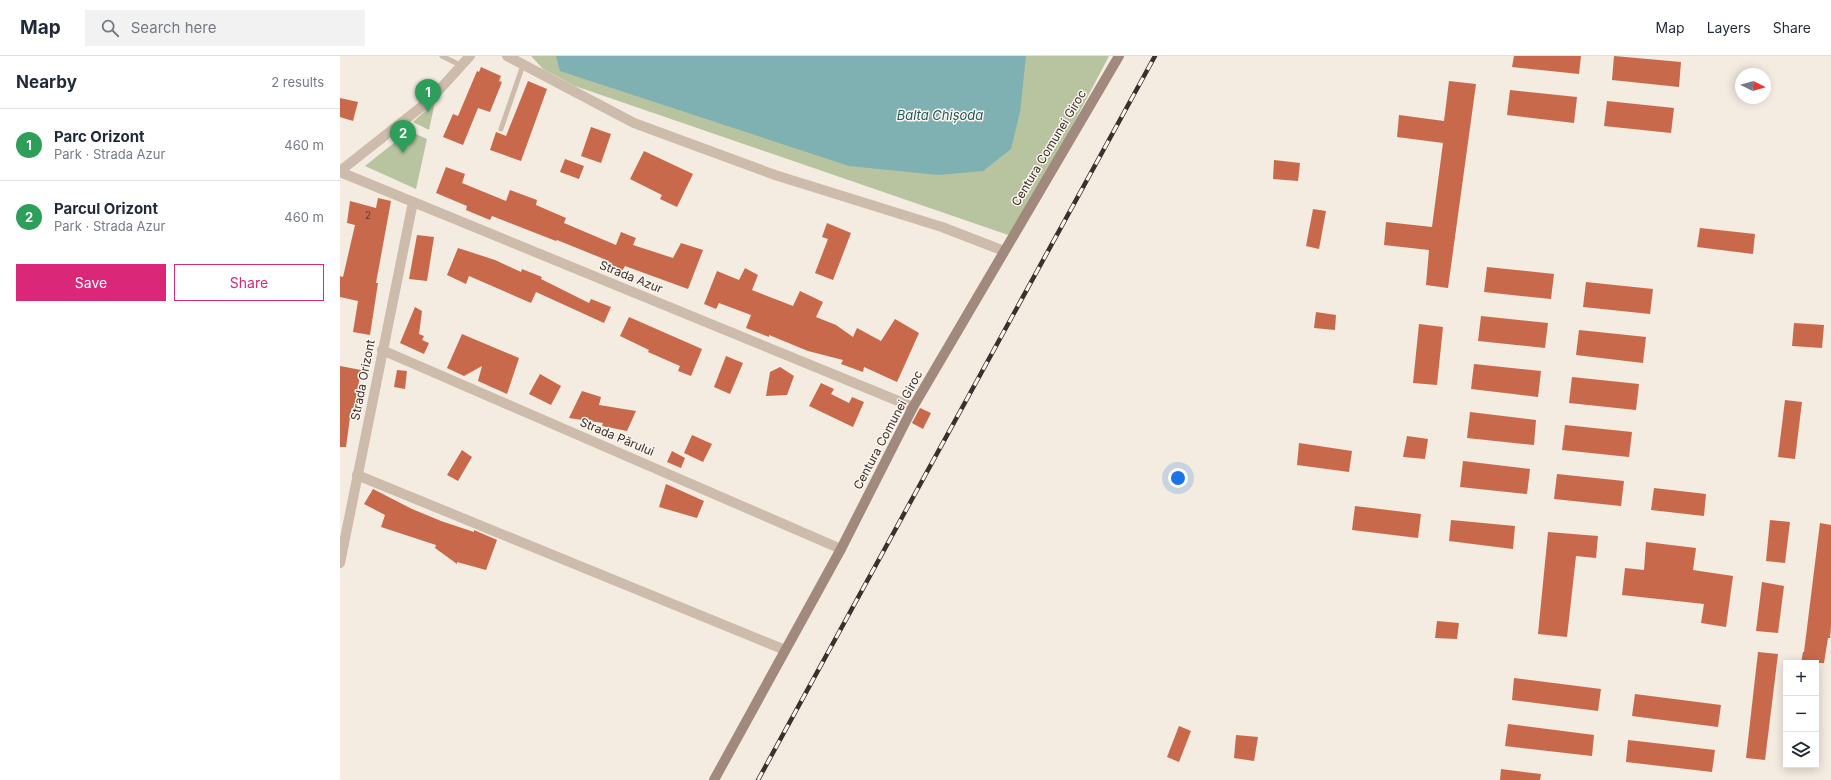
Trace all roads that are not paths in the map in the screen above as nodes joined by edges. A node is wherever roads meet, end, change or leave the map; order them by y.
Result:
1 (442, 56) edge
2 (470, 56) edge
3 (507, 56) edge
4 (1119, 56) edge
5 (460, 65) junction
6 (523, 65) junction
7 (501, 129) dead end
8 (340, 172) edge
9 (413, 202) junction
10 (1004, 251) junction
11 (382, 350) junction
12 (913, 407) junction
13 (357, 475) junction
14 (841, 549) junction
15 (340, 563) edge
16 (785, 650) junction
17 (714, 780) edge

1 - 5 lane
2 - 5 street
3 - 6 street
4 - 10 main road, Centura Comunei Giroc
5 - 8 street
6 - 7 lane
6 - 10 street
8 - 9 street, Strada Azur
9 - 11 street, Strada Orizont
9 - 12 street, Strada Azur
10 - 12 main road, Centura Comunei Giroc
11 - 13 street, Strada Orizont
11 - 14 street, Strada Părului
12 - 14 main road, Centura Comunei Giroc
13 - 15 street, Strada Orizont
13 - 16 street
14 - 16 main road, Centura Comunei Giroc
16 - 17 main road, Centura Comunei Giroc

